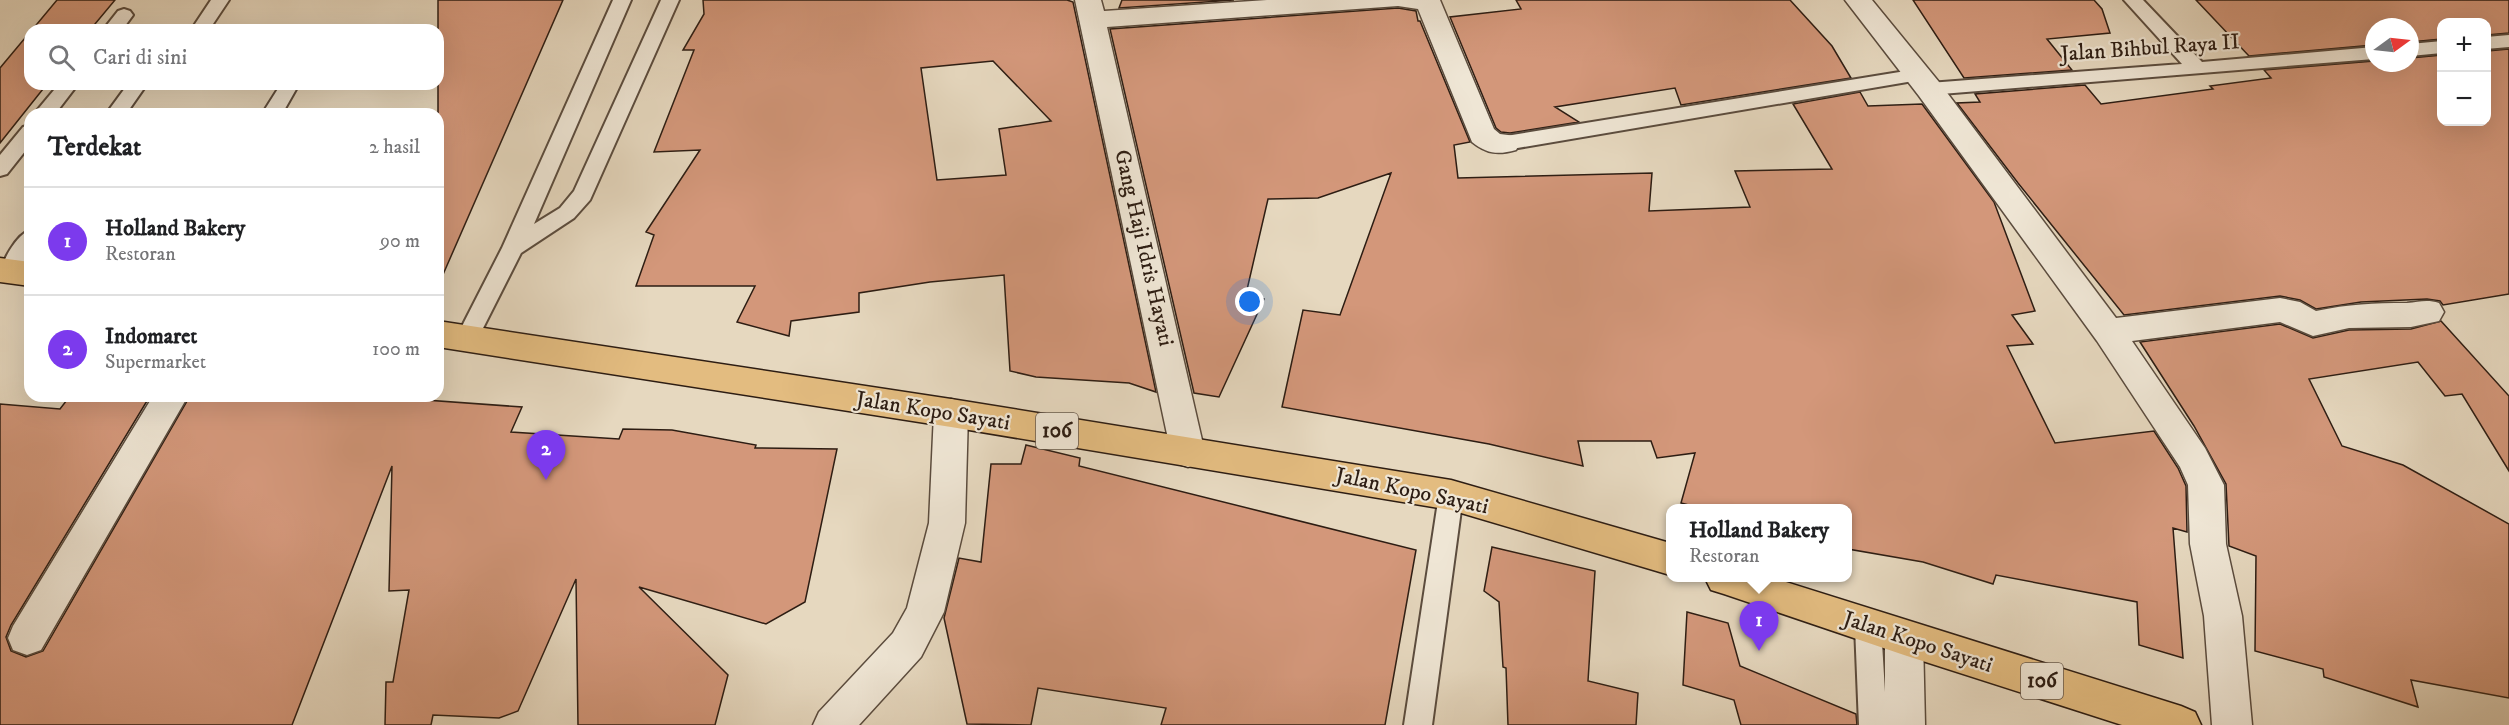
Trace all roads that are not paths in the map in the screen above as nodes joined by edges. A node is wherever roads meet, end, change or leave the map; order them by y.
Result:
1 (220, 0) edge
2 (622, 0) edge
3 (670, 0) edge
4 (1390, 0) edge
5 (1407, 0) edge
6 (1858, 0) edge
7 (2133, 0) edge
8 (124, 15) dead end
9 (1092, 21) edge
10 (117, 24) edge
11 (204, 24) edge
12 (2509, 41) edge
13 (2491, 43) edge
14 (2437, 47) edge
15 (2419, 49) edge
16 (2365, 54) edge
17 (2197, 69) junction
18 (1923, 82) junction
19 (64, 90) edge
20 (134, 90) edge
21 (286, 90) edge
22 (50, 108) edge
23 (121, 108) edge
24 (276, 108) edge
25 (24, 140) edge
26 (1506, 143) joint
27 (0, 170) edge
28 (513, 248) junction
29 (24, 250) edge
30 (13, 272) edge
31 (2428, 312) dead end
32 (2108, 332) junction
33 (453, 336) edge
34 (167, 402) edge
35 (951, 413) junction
36 (1188, 453) junction
37 (1450, 495) junction
38 (1666, 558) edge
39 (1736, 582) edge
40 (1868, 626) junction
41 (27, 638) dead end
42 (1904, 638) junction
43 (833, 725) edge
44 (1418, 725) edge
45 (1873, 725) edge
46 (1905, 725) edge
47 (2181, 725) edge
48 (2232, 725) edge

1 - 11 lane
2 - 28 lane
3 - 28 lane
4 - 9 street
5 - 26 street
6 - 18 street
7 - 17 lane
8 - 10 lane
9 - 36 street, Gang Haji Idris Hayati
12 - 13 lane
14 - 15 lane
16 - 17 lane, Jalan Bihbul Raya II
17 - 18 lane, Jalan Bihbul Raya II
18 - 26 lane, Jalan Bihbul Raya II
18 - 32 street
19 - 22 lane
20 - 23 lane
21 - 24 lane
25 - 27 lane
28 - 33 lane
29 - 30 lane
31 - 32 street
32 - 48 street
33 - 35 main road, Jalan Kopo Sayati / 106
34 - 41 street
35 - 36 main road, Jalan Kopo Sayati / 106
35 - 43 street
36 - 37 main road, Jalan Kopo Sayati / 106
37 - 38 main road, Jalan Kopo Sayati / 106
37 - 44 lane
39 - 40 main road, Jalan Kopo Sayati / 106
40 - 42 main road, Jalan Kopo Sayati / 106
40 - 45 lane
42 - 46 street
42 - 47 main road, Jalan Kopo Sayati / 106

